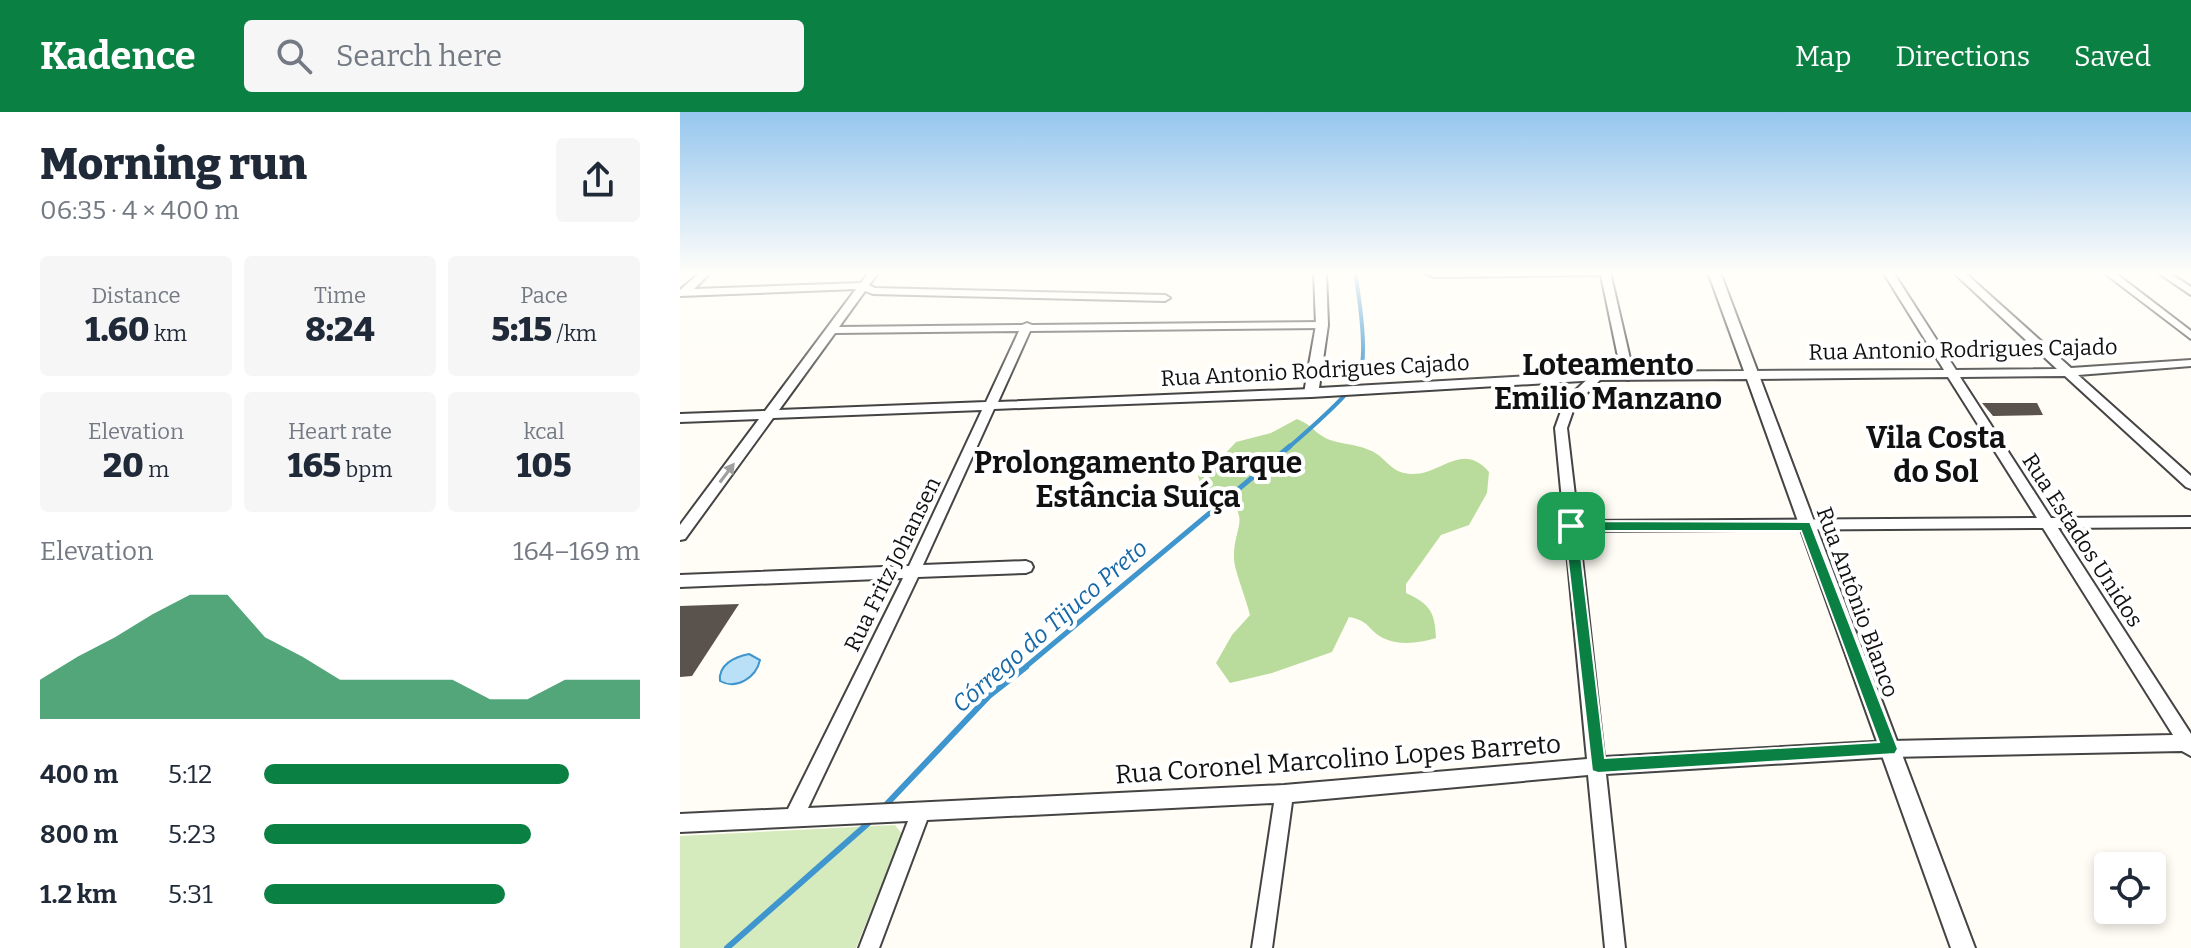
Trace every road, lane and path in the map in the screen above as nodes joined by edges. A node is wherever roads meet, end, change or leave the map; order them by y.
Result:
1 (845, 311) edge
2 (1321, 311) edge
3 (1613, 311) edge
4 (1728, 311) edge
5 (1912, 311) edge
6 (2002, 311) edge
7 (2159, 311) edge
8 (1322, 325) junction
9 (1027, 326) junction
10 (831, 330) junction
11 (2191, 336) edge
12 (2191, 363) edge
13 (2072, 372) junction
14 (1951, 373) junction
15 (1752, 375) junction
16 (1598, 376) junction
17 (1628, 376) junction
18 (1315, 393) junction
19 (990, 407) junction
20 (770, 414) junction
21 (680, 418) edge
22 (2191, 484) edge
23 (2191, 522) edge
24 (2046, 524) junction
25 (1571, 526) junction
26 (1806, 526) junction
27 (680, 535) edge
28 (1026, 567) dead end
29 (914, 570) junction
30 (680, 581) edge
31 (2190, 745) edge
32 (1890, 749) junction
33 (1598, 766) junction
34 (1284, 794) junction
35 (915, 812) junction
36 (793, 819) junction
37 (680, 823) edge
38 (869, 948) edge
39 (1262, 948) edge
40 (1615, 948) edge
41 (1963, 948) edge

1 - 10 street
2 - 8 street
3 - 17 street
4 - 15 street, Rua Antônio Blanco
5 - 14 street, Rua Estados Unidos
6 - 13 street
7 - 11 street
8 - 9 street
8 - 18 street
9 - 10 street
9 - 19 street, Rua Fritz Johansen
10 - 20 street
12 - 13 street, Rua Antonio Rodrigues Cajado
13 - 14 street, Rua Antonio Rodrigues Cajado
13 - 22 street
14 - 15 street, Rua Antonio Rodrigues Cajado
14 - 24 street, Rua Estados Unidos
15 - 17 street, Rua Antonio Rodrigues Cajado
15 - 26 street, Rua Antônio Blanco
16 - 17 street, Rua Antonio Rodrigues Cajado
16 - 18 street, Rua Antonio Rodrigues Cajado
16 - 25 street
18 - 19 street, Rua Antonio Rodrigues Cajado
19 - 20 street, Rua Antonio Rodrigues Cajado
19 - 29 street, Rua Fritz Johansen
20 - 21 street, Rua Antonio Rodrigues Cajado
27 -> 20 street
23 - 24 street
24 - 26 street
24 - 31 street, Rua Estados Unidos
25 - 26 street
25 - 33 street
26 - 32 street, Rua Antônio Blanco
28 - 29 street
29 - 30 street
29 - 36 street, Rua Fritz Johansen
31 - 32 street, Rua Coronel Marcolino Lopes Barreto
32 - 33 street, Rua Coronel Marcolino Lopes Barreto
32 - 41 street, Rua Antônio Blanco
33 - 34 street, Rua Coronel Marcolino Lopes Barreto
33 - 40 street
34 - 35 street, Rua Coronel Marcolino Lopes Barreto
34 - 39 street
35 - 36 street, Rua Coronel Marcolino Lopes Barreto
35 - 38 street
36 - 37 street, Rua Coronel Marcolino Lopes Barreto

